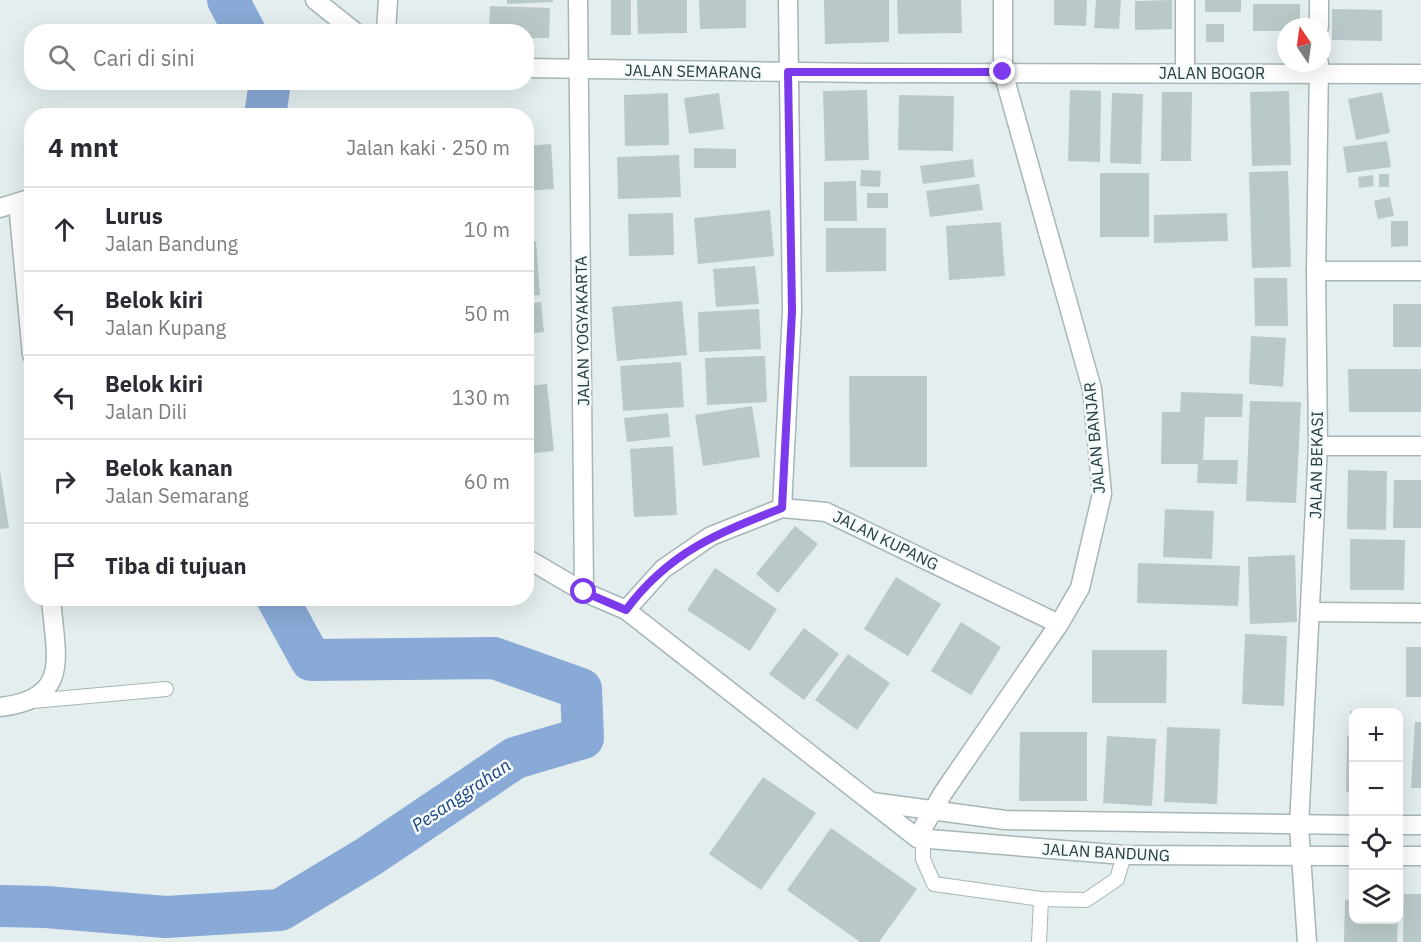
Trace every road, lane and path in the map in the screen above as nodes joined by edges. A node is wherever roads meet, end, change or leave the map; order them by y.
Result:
1 (315, 0) edge
2 (387, 0) edge
3 (578, 0) edge
4 (788, 0) edge
5 (1003, 0) edge
6 (1185, 0) edge
7 (1319, 0) edge
8 (1319, 18) edge
9 (345, 24) edge
10 (386, 24) edge
11 (534, 68) edge
12 (1331, 69) edge
13 (579, 70) junction
14 (1277, 70) edge
15 (788, 72) junction
16 (1003, 72) junction
17 (1318, 72) edge
18 (1185, 73) junction
19 (1421, 74) edge
20 (24, 200) edge
21 (0, 208) edge
22 (1316, 271) junction
23 (1421, 271) edge
24 (1318, 446) junction
25 (1421, 446) edge
26 (782, 508) junction
27 (534, 563) edge
28 (584, 592) junction
29 (52, 606) edge
30 (626, 610) junction
31 (1312, 612) junction
32 (1421, 613) edge
33 (1059, 624) junction
34 (166, 689) dead end
35 (33, 701) junction
36 (0, 707) edge
37 (872, 802) junction
38 (934, 809) junction
39 (1349, 825) edge
40 (1403, 825) edge
41 (1421, 825) edge
42 (1299, 826) junction
43 (920, 839) junction
44 (1124, 855) junction
45 (1349, 856) edge
46 (1403, 856) edge
47 (1421, 856) edge
48 (1302, 857) junction
49 (1041, 899) junction
50 (1039, 942) edge
51 (1308, 942) edge

1 - 9 street
2 - 10 street
3 - 13 street, JALAN YOGYAKARTA
4 - 15 street
5 - 16 street, JALAN BANJAR
6 - 18 street
7 - 8 street
11 - 13 street, JALAN SEMARANG
12 - 19 street, JALAN BOGOR
13 - 15 street, JALAN SEMARANG
13 - 28 street, JALAN YOGYAKARTA
14 - 18 street, JALAN BOGOR
15 - 16 street, JALAN SEMARANG
15 - 26 street
16 - 18 street, JALAN BOGOR
16 - 33 street, JALAN BANJAR
17 - 22 street, JALAN BEKASI
20 - 21 street
22 - 23 street
22 - 24 street, JALAN BEKASI
24 - 25 street
24 - 31 street, JALAN BEKASI
26 - 30 street, JALAN KUPANG
26 - 33 street, JALAN KUPANG
27 - 28 street
28 - 30 street
29 - 35 street
30 - 37 street
31 - 32 street
31 - 42 street, JALAN BEKASI
33 - 38 street, JALAN BANJAR
34 - 35 lane
35 - 36 street
37 - 38 street, JALAN BANDUNG
37 - 43 street
38 - 42 street, JALAN BANDUNG
38 - 43 street, JALAN BANJAR
39 - 42 street, JALAN BANDUNG
40 - 41 street
42 - 48 street, JALAN BEKASI
43 - 44 street, JALAN BANDUNG
43 - 49 lane
44 - 48 street, JALAN BANDUNG
44 - 49 lane
45 - 48 street, JALAN BANDUNG
46 - 47 street
48 - 51 street, JALAN BEKASI
49 - 50 lane

